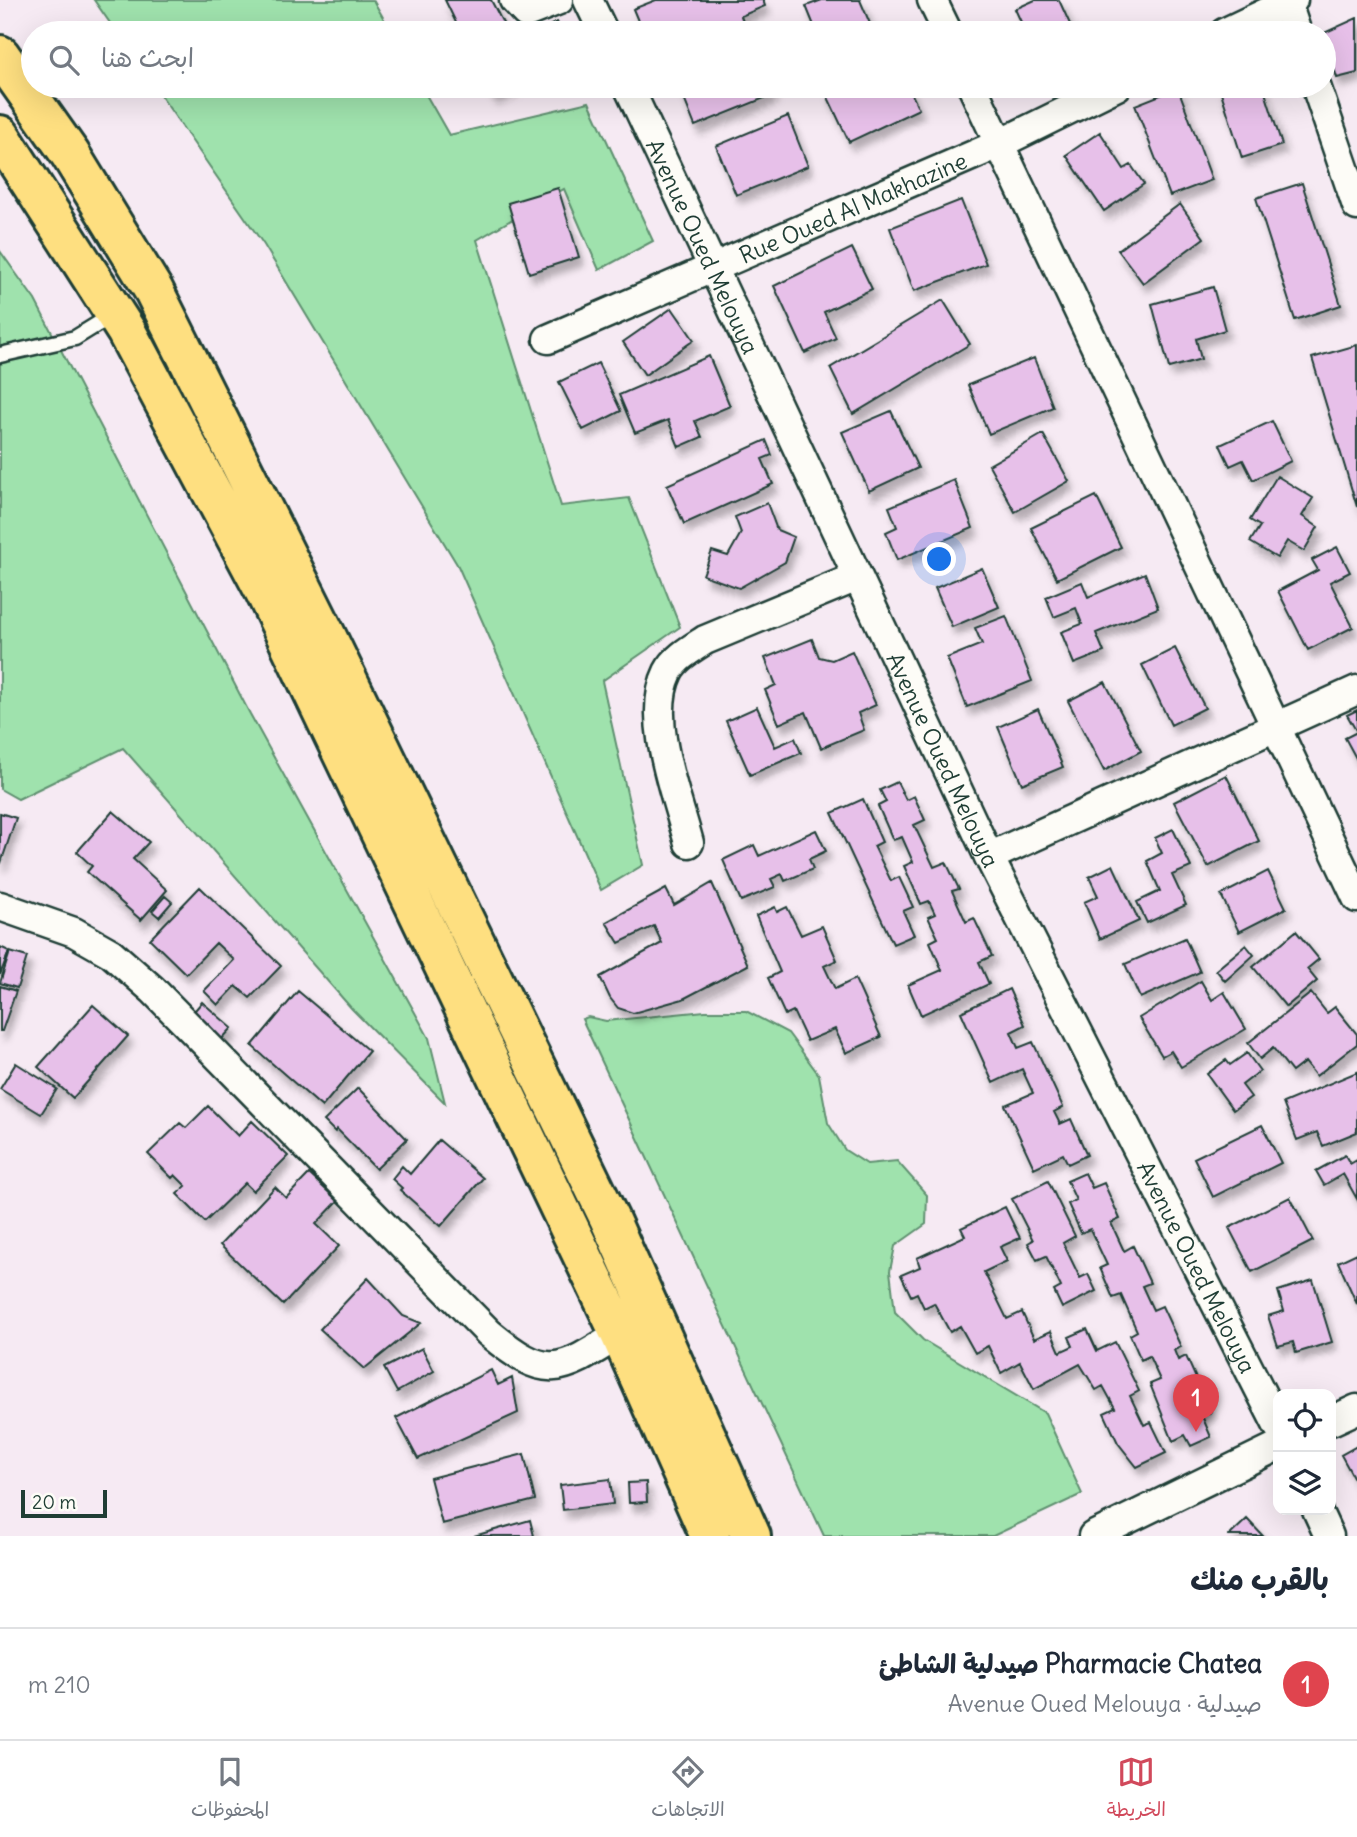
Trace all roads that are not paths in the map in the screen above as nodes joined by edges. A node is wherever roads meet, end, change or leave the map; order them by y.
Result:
1 (514, 0) edge
2 (559, 0) edge
3 (589, 0) edge
4 (932, 0) edge
5 (1289, 1) edge
6 (599, 21) edge
7 (942, 21) edge
8 (1248, 21) edge
9 (1294, 21) edge
10 (0, 55) edge
11 (21, 85) edge
12 (30, 98) edge
13 (633, 98) edge
14 (978, 98) edge
15 (1093, 98) edge
16 (1319, 98) edge
17 (0, 135) edge
18 (999, 144) junction
19 (1357, 206) edge
20 (711, 268) junction
21 (116, 314) junction
22 (548, 339) dead end
23 (0, 355) edge
24 (857, 577) junction
25 (1357, 690) edge
26 (1275, 727) junction
27 (689, 843) dead end
28 (989, 858) junction
29 (1357, 898) edge
30 (0, 906) edge
31 (620, 1335) junction
32 (1357, 1409) edge
33 (1273, 1416) edge
34 (1336, 1420) edge
35 (1273, 1449) edge
36 (1319, 1515) edge
37 (710, 1536) edge
38 (751, 1536) edge
39 (1093, 1536) edge
40 (1329, 1536) edge

1 - 2 street
3 - 6 street
4 - 7 street
5 - 8 street
5 - 9 street
10 - 11 main road
12 - 38 main road
13 - 20 street, Avenue Oued Melouya
14 - 18 street
15 - 18 street, Rue Oued Al Makhazine
16 - 19 street
17 - 21 main road
18 - 20 street, Rue Oued Al Makhazine
18 - 26 street
20 - 22 street, Rue Oued Al Makhazine
20 - 24 street, Avenue Oued Melouya
21 - 23 lane
21 - 31 main road
24 - 27 street
24 - 28 street, Avenue Oued Melouya
25 - 26 street
26 - 28 street
26 - 29 street
28 - 33 street, Avenue Oued Melouya
30 - 31 street
31 - 37 main road
32 - 34 street
35 - 39 street
36 - 40 street

